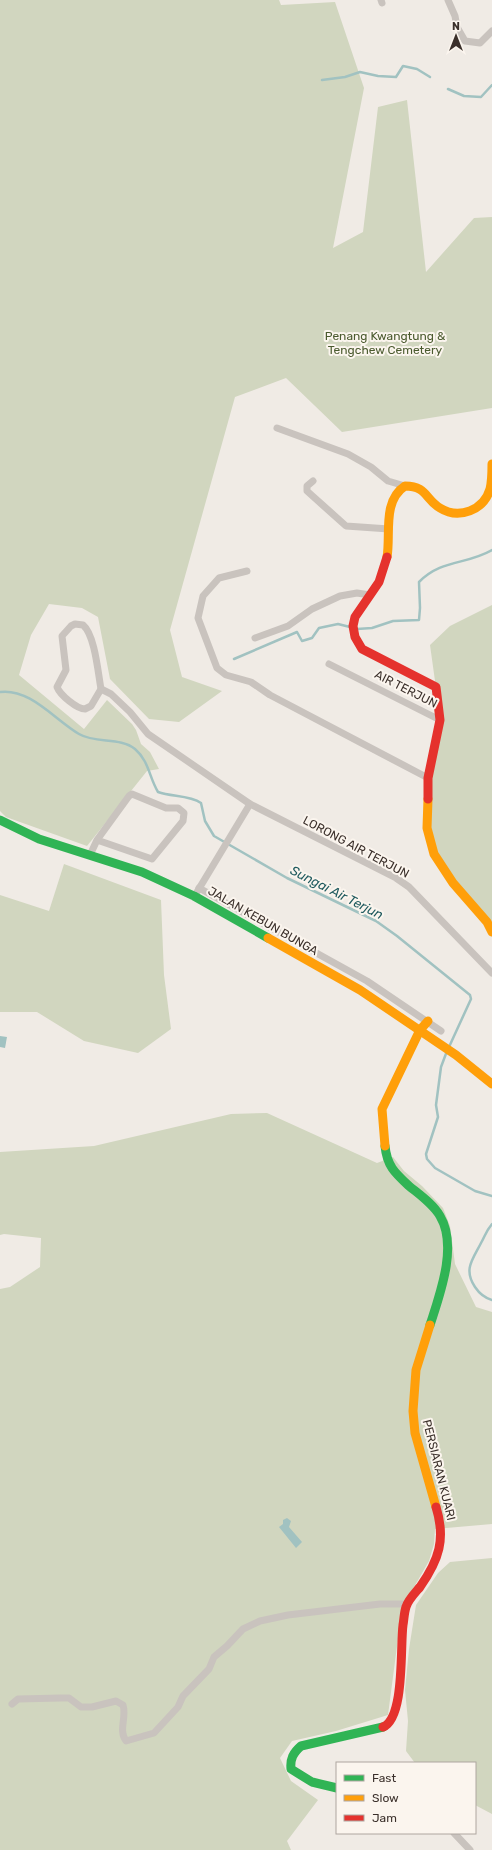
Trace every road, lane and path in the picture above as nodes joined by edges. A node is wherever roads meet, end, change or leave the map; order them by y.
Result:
1 (448, 0) edge
2 (492, 31) edge
3 (277, 428) dead end
4 (492, 464) edge
5 (313, 481) dead end
6 (388, 481) junction
7 (405, 486) junction
8 (395, 495) junction
9 (389, 529) junction
10 (247, 570) dead end
11 (370, 595) junction
12 (255, 638) dead end
13 (330, 664) dead end
14 (101, 689) junction
15 (440, 720) junction
16 (428, 778) junction
17 (250, 804) junction
18 (0, 820) edge
19 (96, 840) junction
20 (90, 855) junction
21 (197, 892) junction
22 (492, 932) edge
23 (492, 973) edge
24 (428, 1021) junction
25 (420, 1030) junction
26 (441, 1031) dead end
27 (492, 1084) edge
28 (407, 1604) junction
29 (12, 1704) dead end
30 (336, 1788) edge
31 (455, 1834) edge
32 (470, 1850) edge

1 - 2 street
3 - 6 street
4 - 7 street
5 - 9 street
6 - 7 street
6 - 8 street
7 - 8 street
8 - 9 street
9 - 11 street
10 - 16 street
11 - 12 street
11 - 15 street
13 - 15 street, AIR TERJUN
14 - 14 street
14 - 17 street, LORONG AIR TERJUN
15 - 16 street, AIR TERJUN
16 - 22 street, AIR TERJUN
17 - 21 street
17 - 23 street, LORONG AIR TERJUN
18 - 20 street, JALAN KEBUN BUNGA
19 - 19 street
19 - 20 street
20 - 21 street, JALAN KEBUN BUNGA
21 - 24 street
21 - 25 street, JALAN KEBUN BUNGA
24 - 25 street, PERSIARAN KUARI
24 - 26 street
25 - 27 street, JALAN KEBUN BUNGA
25 - 28 street, PERSIARAN KUARI
28 - 29 street
28 - 30 street, PERSIARAN KUARI
31 - 32 street

